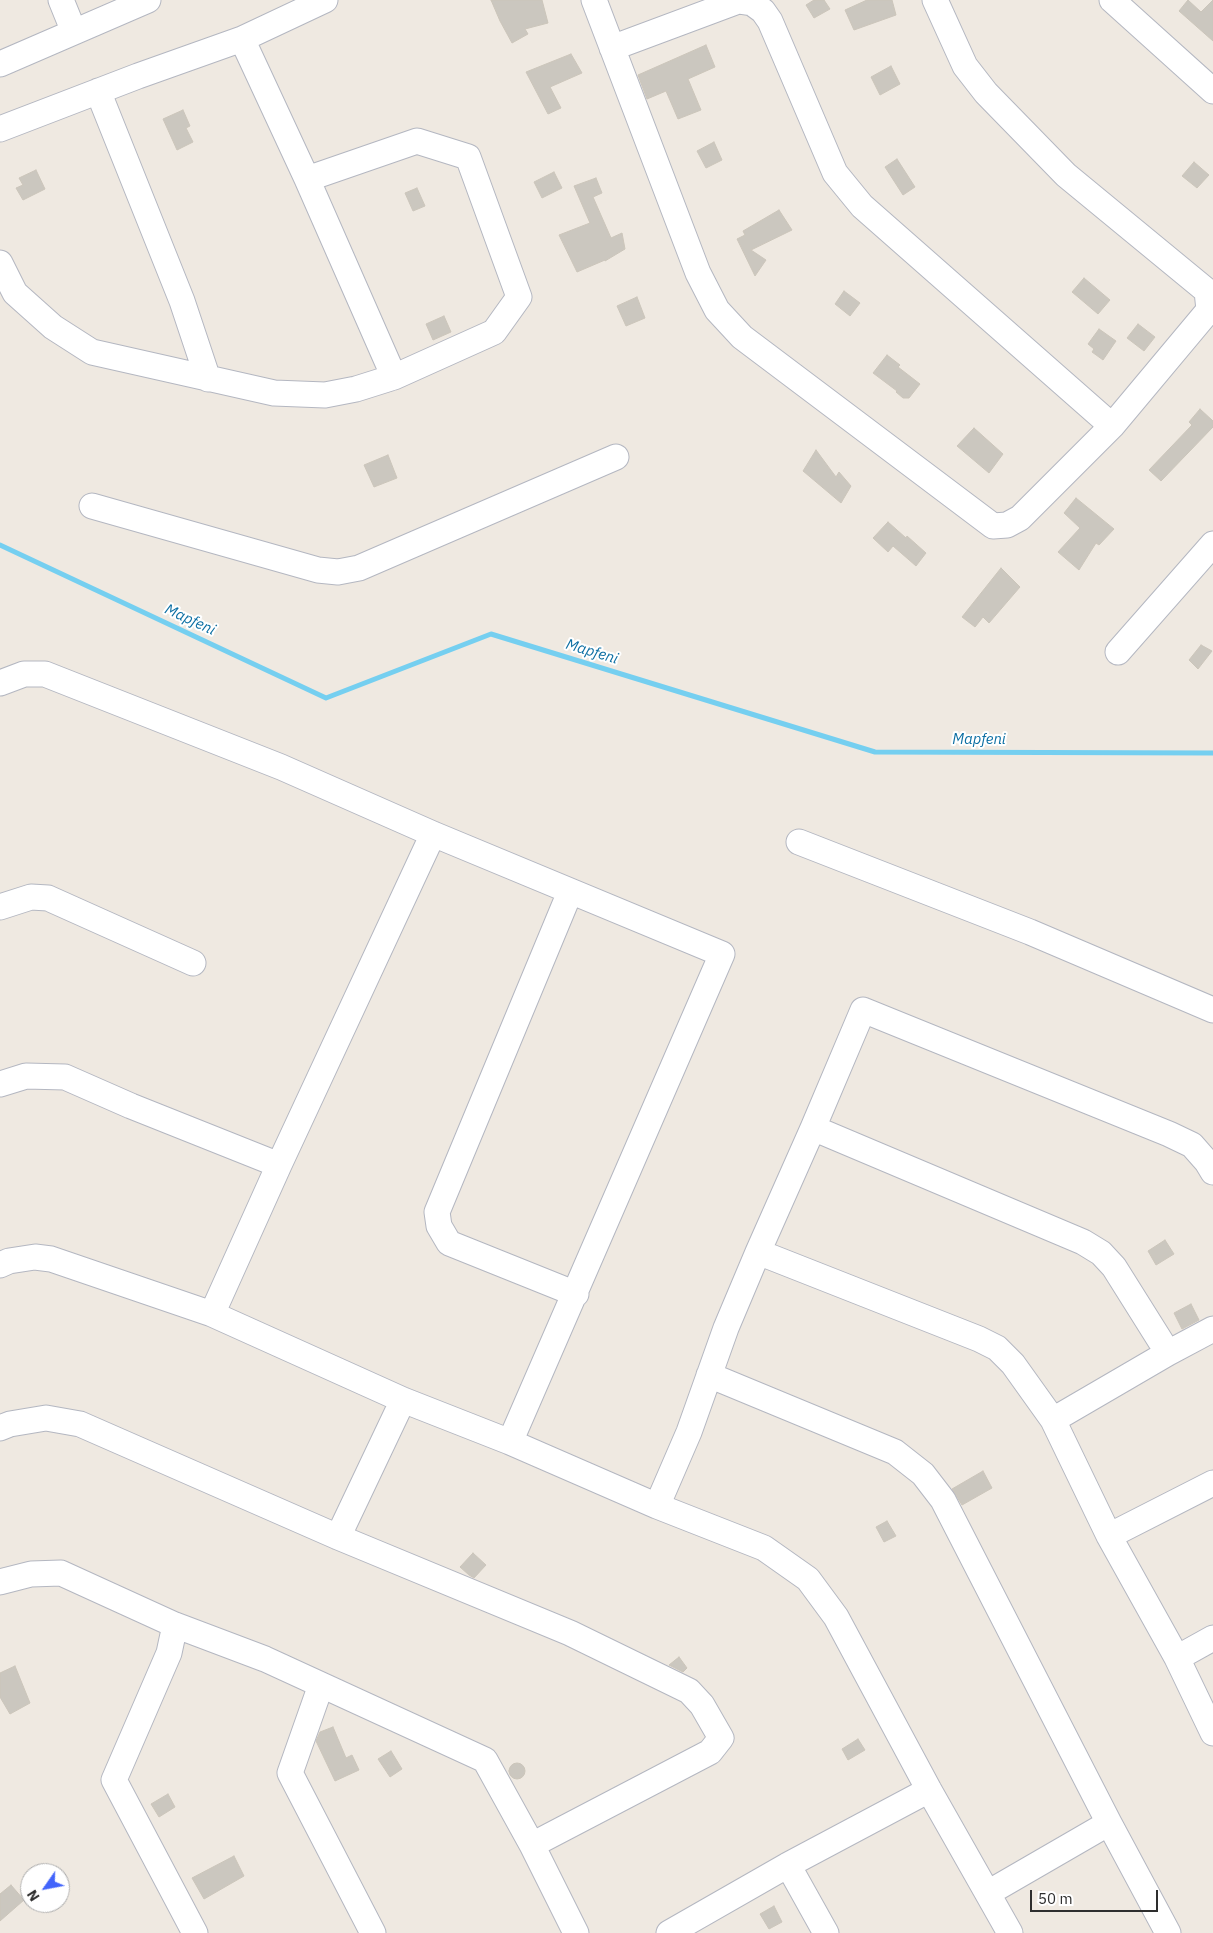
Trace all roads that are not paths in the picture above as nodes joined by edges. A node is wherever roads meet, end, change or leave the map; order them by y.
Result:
1 (61, 0) edge
2 (148, 0) edge
3 (325, 0) edge
4 (594, 0) edge
5 (934, 0) edge
6 (1112, 0) edge
7 (74, 32) junction
8 (242, 39) junction
9 (612, 48) junction
10 (0, 64) edge
11 (98, 91) junction
12 (1213, 91) edge
13 (0, 129) edge
14 (307, 179) junction
15 (0, 263) edge
16 (394, 377) junction
17 (208, 379) junction
18 (1112, 426) junction
19 (616, 457) dead end
20 (92, 506) dead end
21 (1213, 544) edge
22 (1118, 652) dead end
23 (0, 683) edge
24 (433, 834) junction
25 (799, 842) dead end
26 (570, 892) junction
27 (0, 908) edge
28 (193, 963) dead end
29 (1213, 1010) edge
30 (0, 1084) edge
31 (813, 1128) junction
32 (279, 1165) junction
33 (1213, 1172) edge
34 (758, 1252) junction
35 (0, 1265) edge
36 (576, 1294) junction
37 (212, 1314) junction
38 (1213, 1330) edge
39 (1168, 1353) junction
40 (709, 1375) junction
41 (403, 1400) junction
42 (1053, 1420) junction
43 (0, 1428) edge
44 (510, 1442) junction
45 (1213, 1483) edge
46 (657, 1506) junction
47 (1110, 1536) junction
48 (338, 1537) junction
49 (0, 1582) edge
50 (175, 1624) junction
51 (1213, 1638) edge
52 (1177, 1658) junction
53 (320, 1685) junction
54 (1213, 1733) edge
55 (929, 1790) junction
56 (1109, 1823) junction
57 (532, 1845) junction
58 (788, 1865) junction
59 (988, 1892) junction
60 (195, 1933) edge
61 (373, 1933) edge
62 (576, 1933) edge
63 (669, 1933) edge
64 (826, 1933) edge
65 (1010, 1933) edge
66 (1168, 1933) edge

1 - 7 street
2 - 7 street
3 - 8 street
4 - 9 street
5 - 18 street
6 - 12 street
7 - 10 street
8 - 11 street
8 - 14 street
9 - 18 street
9 - 18 street
11 - 13 street
11 - 17 street
14 - 16 street
14 - 16 street
15 - 17 street
16 - 17 street
19 - 20 street
21 - 22 street
23 - 24 street
24 - 26 street
24 - 32 street
25 - 29 street
26 - 36 street
26 - 36 street
27 - 28 street
30 - 32 street
31 - 33 street
31 - 34 street
31 - 39 street
32 - 37 street
34 - 40 street
34 - 42 street
35 - 37 street
36 - 44 street
37 - 41 street
38 - 39 street
39 - 42 street
40 - 46 street
40 - 56 street
41 - 44 street
41 - 48 street
42 - 47 street
43 - 48 street
44 - 46 street
45 - 47 street
46 - 55 street
47 - 52 street
48 - 57 street
49 - 50 street
50 - 53 street
50 - 60 street
51 - 52 street
52 - 54 street
53 - 57 street
53 - 61 street
55 - 58 street
55 - 59 street
56 - 59 street
56 - 66 street
57 - 62 street
58 - 63 street
58 - 64 street
59 - 65 street

